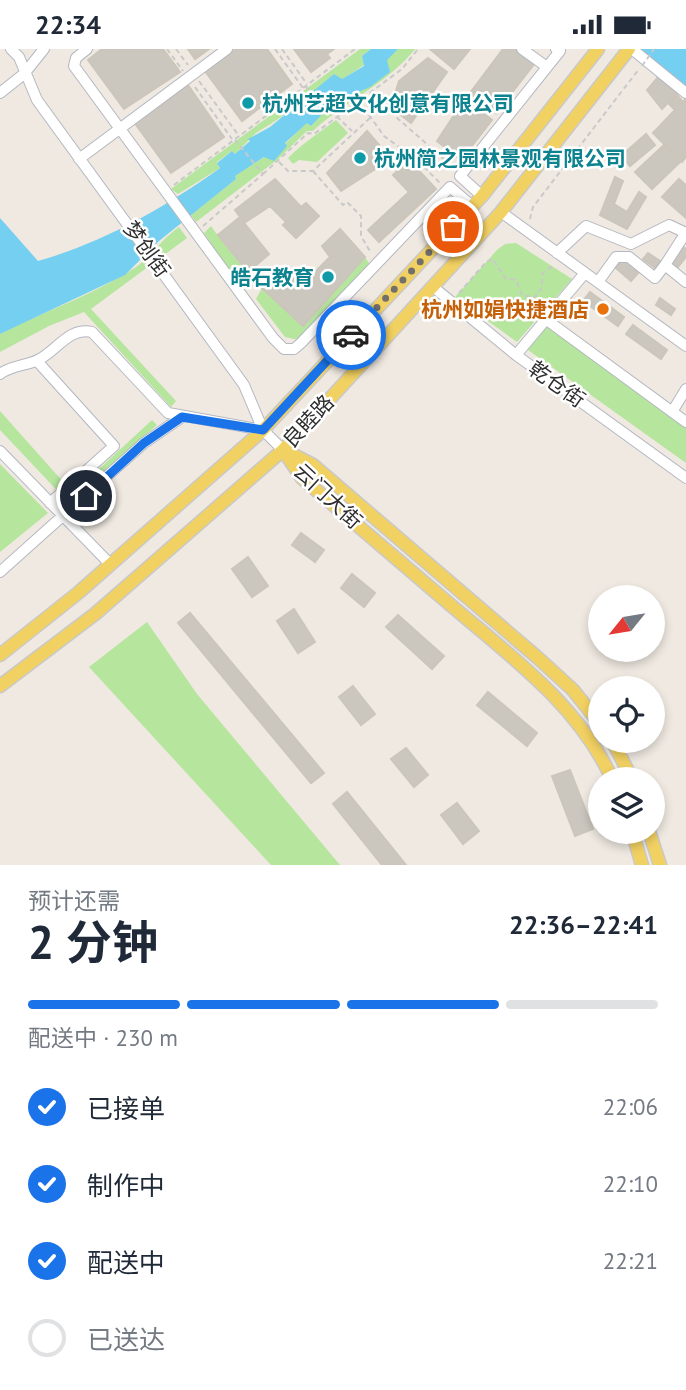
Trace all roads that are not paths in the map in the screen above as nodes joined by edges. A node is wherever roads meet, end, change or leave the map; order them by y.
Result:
1 (11, 49) edge
2 (44, 49) edge
3 (87, 49) edge
4 (227, 49) edge
5 (522, 49) edge
6 (556, 49) edge
7 (598, 49) edge
8 (628, 51) edge
9 (547, 67) junction
10 (24, 73) junction
11 (0, 93) edge
12 (686, 93) edge
13 (119, 129) junction
14 (79, 159) junction
15 (460, 176) junction
16 (450, 187) junction
17 (482, 196) junction
18 (472, 207) junction
19 (501, 212) junction
20 (685, 233) edge
21 (557, 253) junction
22 (665, 265) junction
23 (585, 273) junction
24 (598, 282) junction
25 (686, 282) edge
26 (432, 286) junction
27 (544, 318) junction
28 (686, 346) edge
29 (516, 355) junction
30 (37, 361) junction
31 (0, 374) edge
32 (686, 389) edge
33 (672, 412) junction
34 (182, 417) junction
35 (686, 422) edge
36 (263, 430) junction
37 (283, 450) junction
38 (0, 451) edge
39 (686, 478) edge
40 (50, 503) junction
41 (63, 516) junction
42 (111, 565) junction
43 (0, 572) edge
44 (0, 655) edge
45 (0, 686) edge
46 (588, 709) edge
47 (606, 767) edge
48 (636, 844) edge
49 (653, 844) edge
50 (642, 865) edge
51 (660, 865) edge

1 - 10 street, 梦创街
2 - 10 street
3 - 13 street
4 - 13 street
5 - 9 street
6 - 9 street
7 - 17 main road, 良睦路
8 - 12 street
8 - 19 main road, 良睦路
9 - 15 street
10 - 11 street
10 - 14 street, 梦创街
13 - 14 street
13 - 16 street
14 - 36 street, 梦创街
15 - 16 street
15 - 17 street
16 - 18 street
17 - 18 main road, 良睦路
18 - 36 main road, 良睦路
19 - 21 street
19 - 26 main road, 良睦路
20 - 21 street
20 - 22 street
21 - 23 street
22 - 24 street
22 - 25 street
23 - 24 street
23 - 27 street
24 - 28 street
26 - 29 street, 乾仓街
26 - 37 main road, 良睦路
27 - 29 street
27 - 33 street
29 - 39 street, 乾仓街
30 - 31 street
30 - 34 street
30 - 40 street
32 - 33 street
33 - 35 street
34 - 36 street
34 - 41 street
36 - 37 street, 梦创街
36 - 42 main road, 良睦路
37 - 45 main road, 良睦路
37 - 46 main road, 云门大街
37 - 47 main road, 云门大街
38 - 40 street
40 - 41 street
41 - 42 street
41 - 43 street
42 - 44 main road, 良睦路
48 - 50 main road
49 - 51 main road

